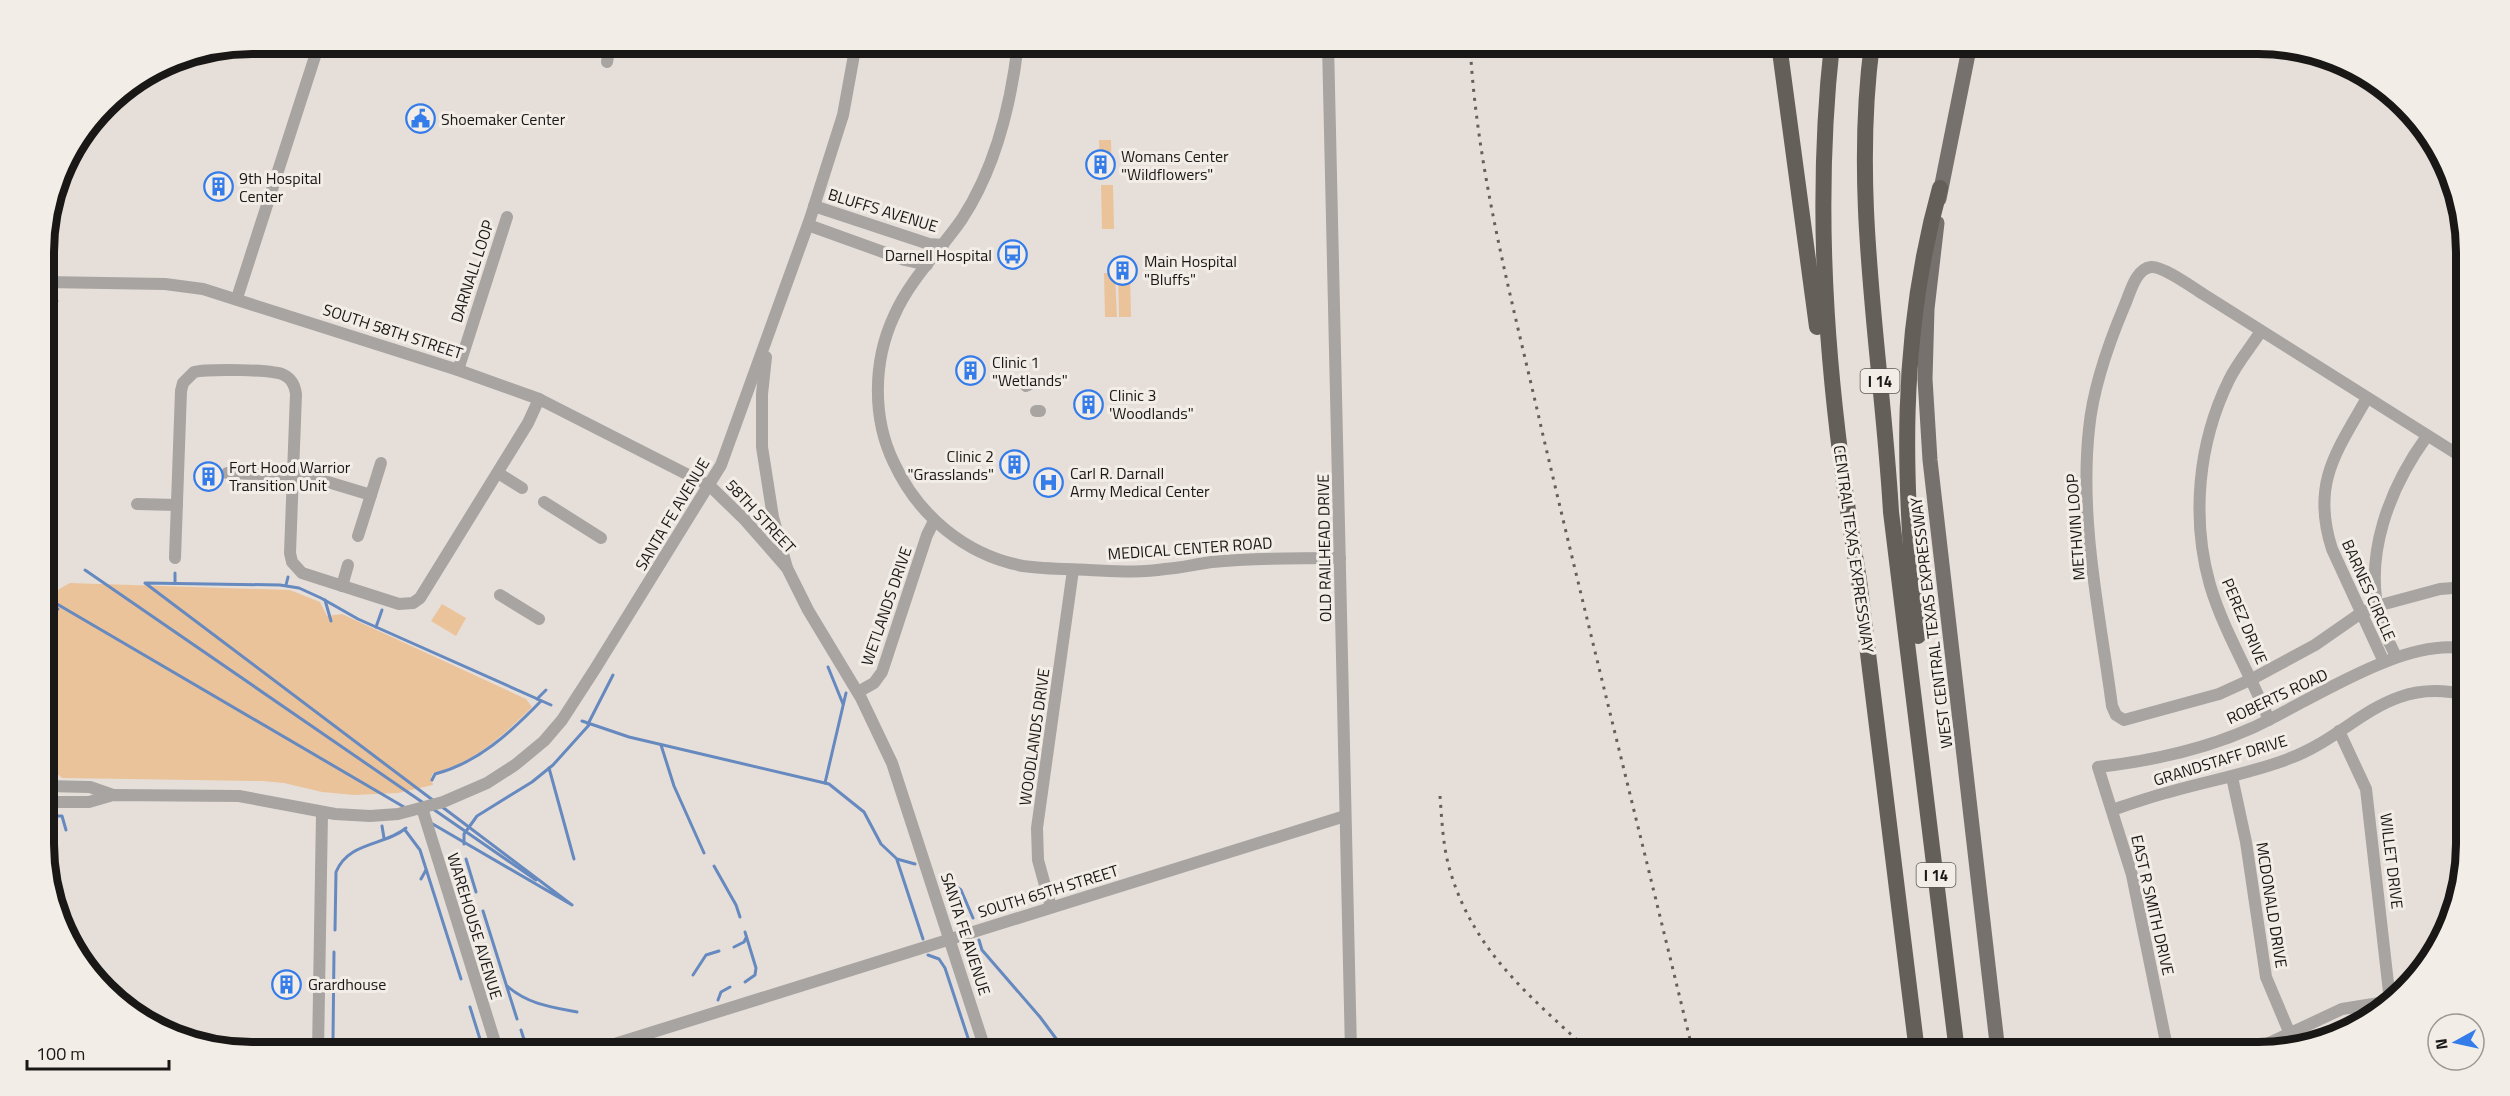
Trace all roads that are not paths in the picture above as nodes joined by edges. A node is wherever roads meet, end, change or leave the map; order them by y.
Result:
1 (316, 54) edge
2 (608, 54) edge
3 (854, 54) edge
4 (1017, 54) edge
5 (1328, 54) edge
6 (1780, 54) edge
7 (1788, 54) edge
8 (1831, 54) edge
9 (1871, 54) edge
10 (1968, 54) edge
11 (607, 62) dead end
12 (1794, 158) junction
13 (1940, 188) junction
14 (814, 206) junction
15 (507, 217) dead end
16 (808, 225) junction
17 (943, 245) junction
18 (927, 265) junction
19 (54, 282) edge
20 (237, 298) junction
21 (2261, 330) junction
22 (769, 337) junction
23 (458, 370) junction
24 (2367, 398) junction
25 (539, 399) junction
26 (2427, 436) junction
27 (2456, 454) edge
28 (381, 463) dead end
29 (226, 473) dead end
30 (498, 473) junction
31 (293, 475) junction
32 (710, 486) junction
33 (522, 488) dead end
34 (370, 495) junction
35 (544, 502) dead end
36 (1846, 502) junction
37 (137, 504) dead end
38 (177, 505) junction
39 (934, 521) junction
40 (358, 536) dead end
41 (601, 538) dead end
42 (175, 558) dead end
43 (1340, 558) junction
44 (348, 565) dead end
45 (787, 568) junction
46 (1073, 570) junction
47 (342, 586) junction
48 (2456, 587) edge
49 (500, 595) dead end
50 (2377, 606) junction
51 (2361, 613) junction
52 (539, 618) dead end
53 (2456, 648) edge
54 (2396, 657) junction
55 (2384, 662) junction
56 (2252, 680) junction
57 (858, 692) junction
58 (2456, 692) edge
59 (1917, 717) junction
60 (2269, 720) junction
61 (2339, 731) junction
62 (2098, 767) joint
63 (2232, 777) junction
64 (54, 786) edge
65 (113, 795) junction
66 (54, 802) edge
67 (422, 808) junction
68 (2112, 810) junction
69 (322, 813) junction
70 (1345, 816) junction
71 (1051, 907) junction
72 (951, 939) junction
73 (2390, 992) edge
74 (2375, 1004) edge
75 (2290, 1034) junction
76 (318, 1042) edge
77 (495, 1042) edge
78 (622, 1042) edge
79 (983, 1042) edge
80 (1351, 1042) edge
81 (1916, 1042) edge
82 (1957, 1042) edge
83 (1997, 1042) edge
84 (2166, 1042) edge
85 (2273, 1042) edge

1 - 20 street
2 - 11 street
3 - 14 street, SANTA FE AVENUE
4 - 17 street, MEDICAL CENTER ROAD
5 - 43 street, OLD RAILHEAD DRIVE
6 - 12 highway
7 - 12 highway
8 - 36 highway, CENTRAL TEXAS EXPRESSWAY / I 14
9 - 59 highway, I 14
10 - 13 main road, WEST CENTRAL TEXAS EXPRESSWAY
12 - 36 highway
13 - 59 highway
13 - 83 main road, WEST CENTRAL TEXAS EXPRESSWAY
14 - 16 street, SANTA FE AVENUE
14 - 17 street, BLUFFS AVENUE
15 - 23 street, DARNALL LOOP
16 - 18 street
16 - 22 street, SANTA FE AVENUE
17 - 18 street, MEDICAL CENTER ROAD
18 - 39 street, MEDICAL CENTER ROAD
19 - 20 street, SOUTH 58TH STREET
20 - 23 street, SOUTH 58TH STREET
21 - 24 street, METHVIN LOOP
21 - 56 street, PEREZ DRIVE
21 - 56 street, METHVIN LOOP
22 - 32 street, SANTA FE AVENUE
22 - 45 street
23 - 25 street, SOUTH 58TH STREET
24 - 26 street, METHVIN LOOP
24 - 51 street, BARNES CIRCLE
25 - 30 street
25 - 32 street, SOUTH 58TH STREET
26 - 27 street, METHVIN LOOP
26 - 50 street, BARNES CIRCLE
28 - 34 street
29 - 31 street
30 - 33 street
30 - 47 street
31 - 34 street
31 - 38 street
31 - 47 street
32 - 45 street, 58TH STREET
32 - 67 street, SANTA FE AVENUE
34 - 40 street
35 - 41 street
36 - 81 highway, CENTRAL TEXAS EXPRESSWAY / I 14
37 - 38 street
38 - 42 street
39 - 46 street, MEDICAL CENTER ROAD
39 - 57 street, WETLANDS DRIVE
43 - 46 street, MEDICAL CENTER ROAD
43 - 70 street, OLD RAILHEAD DRIVE
44 - 47 street
45 - 57 street, SANTA FE AVENUE
46 - 71 street, WOODLANDS DRIVE
48 - 50 street, METHVIN LOOP
49 - 52 street
50 - 51 street, METHVIN LOOP
50 - 54 street, BARNES CIRCLE
51 - 55 street, BARNES CIRCLE
51 - 56 street, METHVIN LOOP
53 - 54 street, ROBERTS ROAD
54 - 55 street, ROBERTS ROAD
55 - 60 street, ROBERTS ROAD
56 - 60 street, PEREZ DRIVE
57 - 72 street, SANTA FE AVENUE
58 - 61 street, GRANDSTAFF DRIVE
59 - 82 highway, I 14
60 - 62 street, ROBERTS ROAD
61 - 63 street, GRANDSTAFF DRIVE
61 - 73 street, WILLET DRIVE
62 - 68 street, EAST R SMITH DRIVE
63 - 68 street, GRANDSTAFF DRIVE
63 - 75 street, MCDONALD DRIVE
64 - 65 street
65 - 66 street
65 - 69 street, SANTA FE AVENUE
67 - 69 street, SANTA FE AVENUE
67 - 77 street, WAREHOUSE AVENUE
68 - 84 street, EAST R SMITH DRIVE
69 - 76 street
70 - 71 street, SOUTH 65TH STREET
70 - 80 street, OLD RAILHEAD DRIVE
71 - 72 street, SOUTH 65TH STREET
72 - 78 street, SOUTH 65TH STREET
72 - 79 street, SANTA FE AVENUE
74 - 75 street
75 - 85 street

